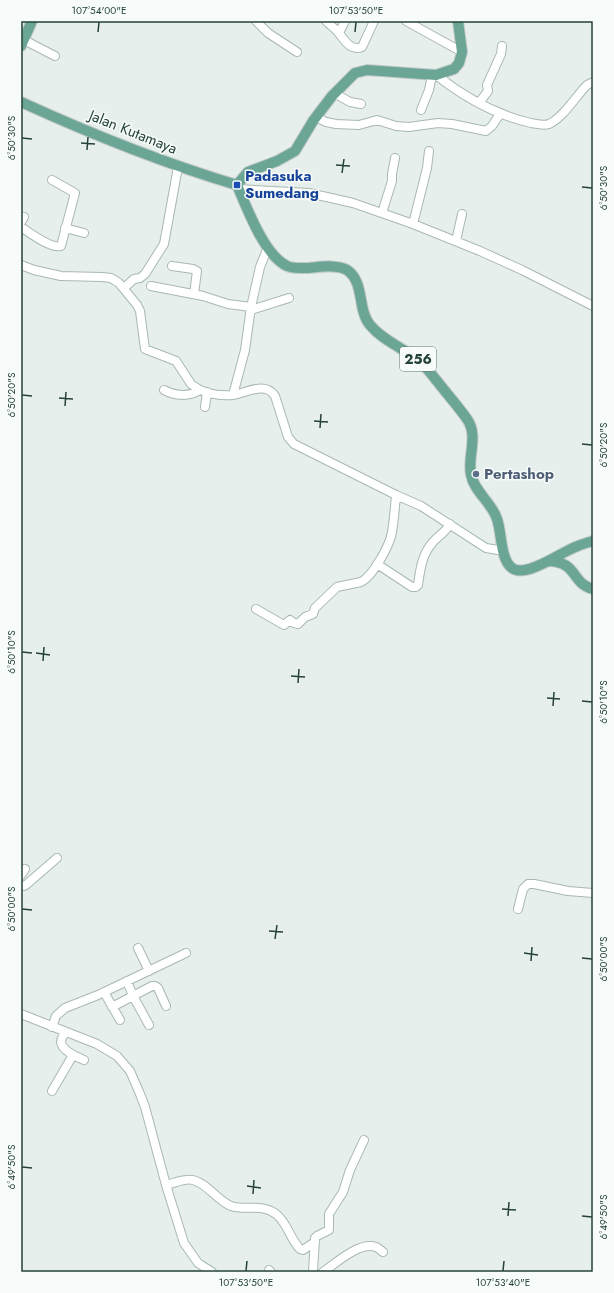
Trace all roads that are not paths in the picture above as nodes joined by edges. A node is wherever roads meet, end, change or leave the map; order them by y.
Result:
1 (32, 21) edge
2 (256, 21) edge
3 (326, 21) edge
4 (345, 21) edge
5 (374, 21) edge
6 (406, 21) edge
7 (458, 21) edge
8 (339, 33) junction
9 (23, 39) edge
10 (502, 46) dead end
11 (297, 52) dead end
12 (462, 52) junction
13 (55, 56) dead end
14 (434, 75) junction
15 (593, 82) edge
16 (334, 92) junction
17 (21, 102) edge
18 (479, 103) junction
19 (361, 104) dead end
20 (421, 110) dead end
21 (500, 114) junction
22 (316, 116) junction
23 (429, 151) dead end
24 (395, 158) dead end
25 (178, 167) junction
26 (52, 180) dead end
27 (237, 187) junction
28 (382, 213) junction
29 (462, 214) dead end
30 (413, 224) junction
31 (21, 228) edge
32 (65, 228) junction
33 (84, 233) dead end
34 (456, 241) junction
35 (268, 247) junction
36 (21, 265) edge
37 (172, 266) dead end
38 (151, 286) dead end
39 (124, 288) junction
40 (194, 294) junction
41 (289, 298) dead end
42 (593, 306) edge
43 (251, 309) junction
44 (164, 390) dead end
45 (203, 391) junction
46 (233, 395) junction
47 (205, 407) dead end
48 (396, 495) junction
49 (450, 524) junction
50 (593, 541) edge
51 (573, 548) junction
52 (504, 552) junction
53 (548, 561) junction
54 (565, 564) junction
55 (375, 566) junction
56 (593, 589) edge
57 (256, 609) dead end
58 (57, 858) dead end
59 (21, 885) edge
60 (593, 893) edge
61 (518, 909) dead end
62 (138, 948) dead end
63 (186, 953) dead end
64 (149, 971) junction
65 (127, 981) junction
66 (104, 992) junction
67 (133, 996) junction
68 (166, 1006) dead end
69 (112, 1007) junction
70 (21, 1014) edge
71 (120, 1020) dead end
72 (149, 1025) dead end
73 (52, 1027) junction
74 (65, 1032) junction
75 (73, 1055) junction
76 (84, 1060) dead end
77 (52, 1091) dead end
78 (364, 1140) dead end
79 (166, 1185) junction
80 (315, 1242) junction
81 (384, 1252) dead end
82 (212, 1272) edge
83 (313, 1272) edge
84 (323, 1272) edge

1 - 9 main road
2 - 11 street
3 - 8 street
4 - 8 street
5 - 8 street
6 - 12 street
7 - 12 main road
9 - 13 street
10 - 18 street
12 - 14 main road
14 - 16 main road
14 - 18 street
14 - 20 street
15 - 21 street
16 - 19 street
16 - 22 main road
17 - 25 main road, Jalan Kutamaya
18 - 21 street
21 - 22 street
22 - 27 main road
23 - 30 street
24 - 28 street
25 - 27 main road, Jalan Kutamaya
25 - 39 street
26 - 32 street
27 - 28 street
27 - 35 main road, 256
28 - 30 street
29 - 34 street
30 - 34 street
31 - 32 street
32 - 33 street
34 - 42 street
35 - 43 street
35 - 52 main road, 256
36 - 39 street
37 - 40 street
38 - 40 street
39 - 45 street
40 - 43 street
41 - 43 street
43 - 46 street
44 - 45 street
45 - 46 street
45 - 47 street
46 - 48 street
48 - 49 street
48 - 55 street
49 - 52 street
49 - 55 street
50 - 51 main road
51 - 53 main road
51 - 54 main road
52 - 53 main road, 256
53 - 54 main road
54 - 56 main road
55 - 57 street
58 - 59 street
60 - 61 street
62 - 64 street
63 - 64 street
64 - 65 street
65 - 66 street
65 - 67 street
66 - 69 street
66 - 73 street
67 - 68 street
67 - 69 street
67 - 72 street
69 - 71 street
70 - 73 street
73 - 74 street
74 - 75 street
74 - 79 street
75 - 76 street
75 - 77 street
78 - 80 street
79 - 80 street
79 - 82 street
80 - 83 street
81 - 84 street

